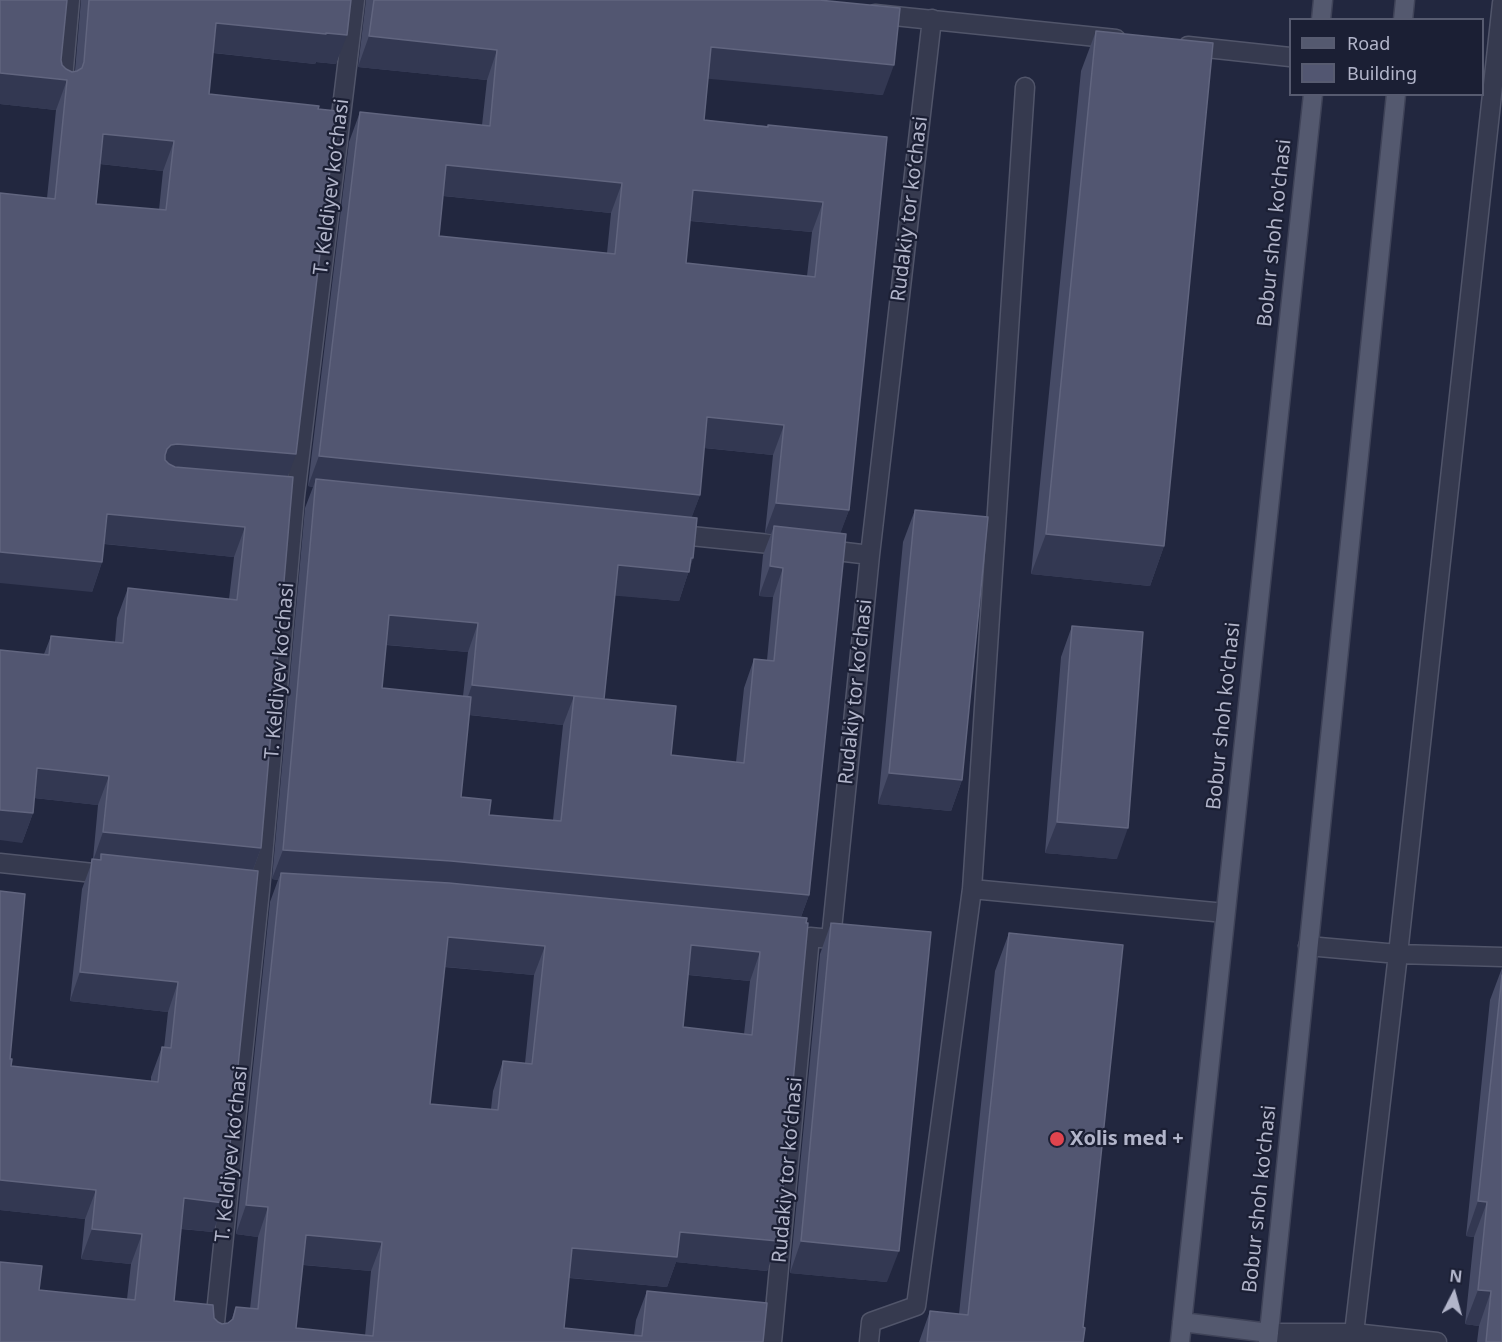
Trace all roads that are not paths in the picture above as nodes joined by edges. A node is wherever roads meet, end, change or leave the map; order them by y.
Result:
1 (70, 0) edge
2 (355, 0) edge
3 (1323, 0) edge
4 (1405, 0) edge
5 (1502, 3) edge
6 (862, 12) edge
7 (1321, 18) edge
8 (1403, 18) edge
9 (932, 20) junction
10 (1129, 40) edge
11 (1175, 45) edge
12 (1289, 57) edge
13 (1025, 87) dead end
14 (62, 90) edge
15 (1313, 96) edge
16 (1395, 96) edge
17 (659, 533) edge
18 (870, 555) junction
19 (0, 863) edge
20 (130, 877) edge
21 (972, 889) junction
22 (1225, 913) junction
23 (1308, 946) junction
24 (1398, 954) junction
25 (1502, 957) edge
26 (1182, 1322) junction
27 (1269, 1338) edge
28 (1354, 1338) edge
29 (213, 1342) edge
30 (772, 1342) edge
31 (869, 1342) edge
32 (1180, 1342) edge
33 (1437, 1342) edge

1 - 14 street
2 - 29 street, T. Keldiyev koʻchasi
3 - 7 main road
4 - 8 main road
5 - 24 street
6 - 9 street
9 - 10 street
9 - 18 street, Rudakiy tor koʻchasi
11 - 12 street
13 - 21 street
15 - 22 main road, Bobur shoh ko'chasi
16 - 23 main road, Bobur shoh ko'chasi
17 - 18 street
18 - 30 street, Rudakiy tor koʻchasi
19 - 20 street
21 - 22 street
21 - 31 street
22 - 26 main road, Bobur shoh ko'chasi
23 - 24 street
23 - 27 main road, Bobur shoh ko'chasi
24 - 25 street
24 - 28 street
26 - 27 main road
26 - 32 main road, Bobur shoh ko'chasi
27 - 28 street
28 - 33 street

